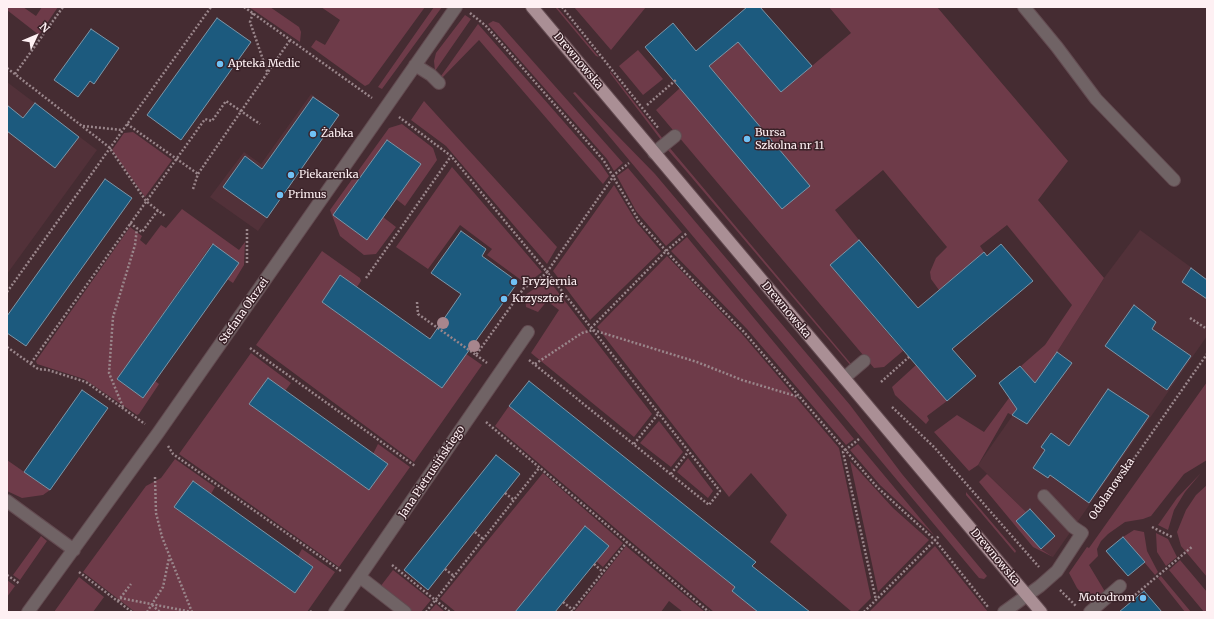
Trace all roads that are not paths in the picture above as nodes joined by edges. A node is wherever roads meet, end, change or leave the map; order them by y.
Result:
1 (532, 7) edge
2 (1024, 7) edge
3 (461, 9) edge
4 (416, 65) junction
5 (439, 83) dead end
6 (671, 139) road end
7 (654, 154) junction
8 (1174, 180) dead end
9 (528, 332) dead end
10 (864, 361) dead end
11 (844, 378) junction
12 (1044, 496) dead end
13 (7, 501) edge
14 (74, 550) junction
15 (360, 577) junction
16 (1120, 586) dead end
17 (1028, 595) junction
18 (28, 612) edge
19 (335, 612) edge
20 (405, 612) edge
21 (1004, 612) edge
22 (1041, 612) edge
23 (1090, 612) edge

1 - 7 main road, Drewnowska
2 - 8 street
3 - 4 street, Stefana Okrzei
4 - 5 street
4 - 14 street, Stefana Okrzei
6 - 7 street
7 - 11 main road, Drewnowska
9 - 15 street, Jana Pietrusińskiego
10 - 11 street
11 - 17 main road, Drewnowska
12 - 17 street
13 - 14 street
14 - 18 street, Stefana Okrzei
15 - 19 street, Jana Pietrusińskiego
15 - 20 street
16 - 23 street
17 - 21 street
17 - 22 main road, Drewnowska

